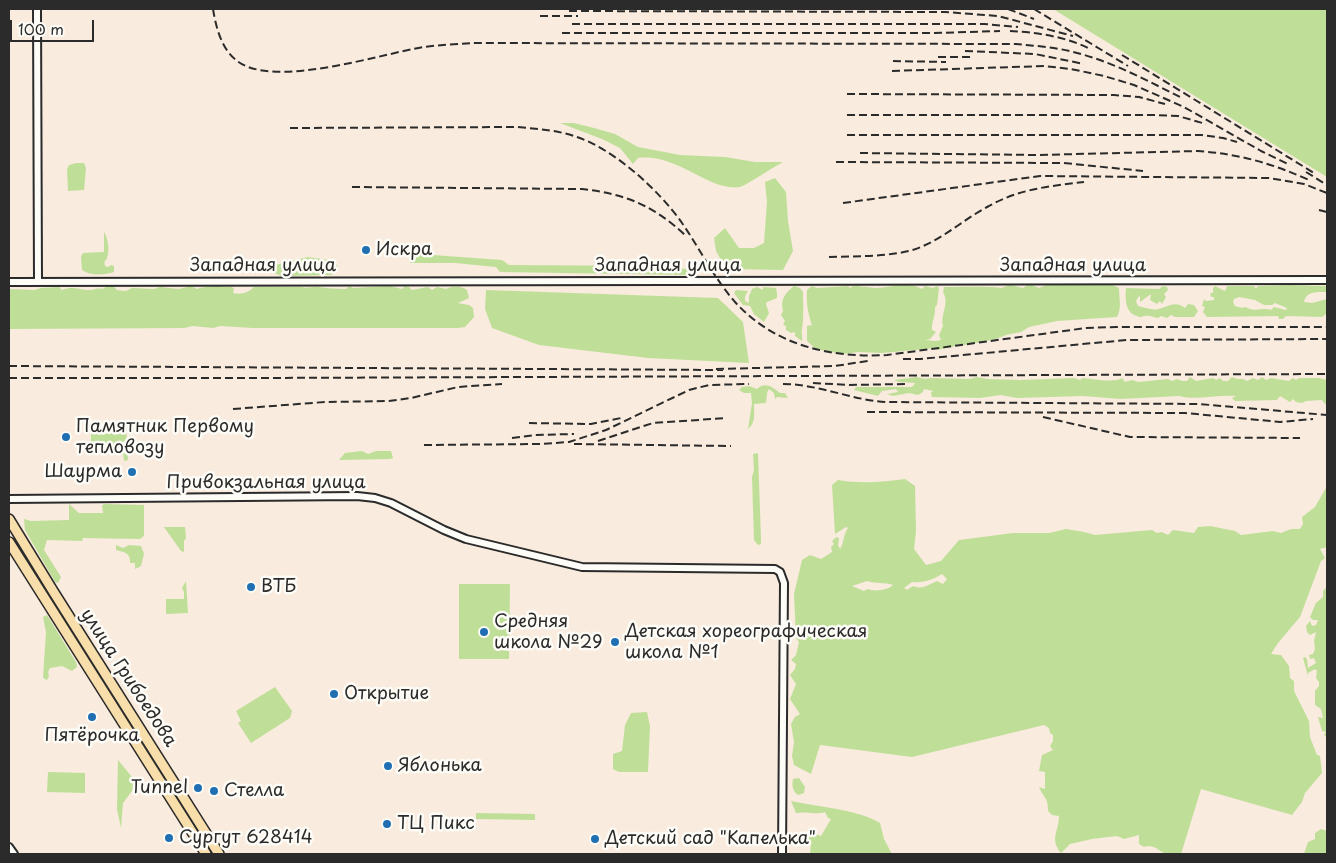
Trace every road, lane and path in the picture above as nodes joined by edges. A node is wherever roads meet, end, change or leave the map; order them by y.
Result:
1 (37, 9) edge
2 (1327, 280) edge
3 (9, 282) edge
4 (38, 282) junction
5 (9, 499) edge
6 (9, 519) edge
7 (9, 542) edge
8 (9, 847) edge
9 (14, 854) edge
10 (206, 854) edge
11 (219, 854) edge
12 (782, 854) edge

1 - 4 street
2 - 4 street, Западная улица
3 - 4 street, Западная улица
5 - 12 street, Привокзальная улица
6 - 11 main road, улица Грибоедова
7 - 10 main road, улица Грибоедова
8 - 9 street

